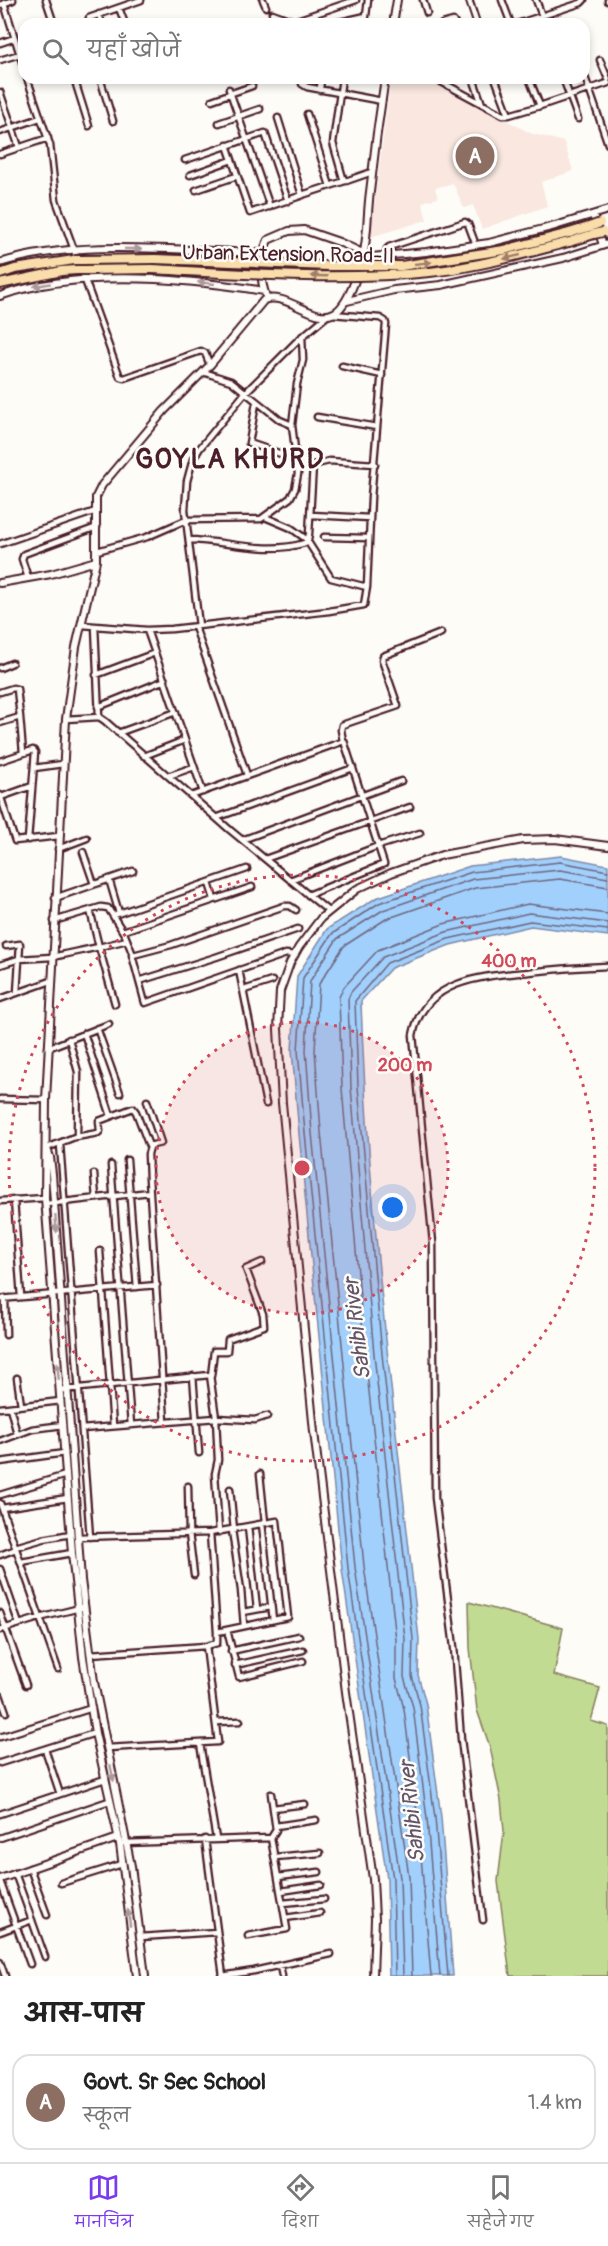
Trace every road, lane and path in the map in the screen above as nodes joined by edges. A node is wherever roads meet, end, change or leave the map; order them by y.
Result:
1 (13, 0) edge
2 (45, 0) edge
3 (140, 0) edge
4 (263, 0) edge
5 (356, 0) edge
6 (368, 0) edge
7 (397, 0) edge
8 (423, 0) edge
9 (469, 0) edge
10 (502, 0) edge
11 (536, 0) edge
12 (562, 0) edge
13 (585, 1) edge
14 (2, 4) edge
15 (266, 7) dead end
16 (119, 8) junction
17 (565, 8) junction
18 (272, 13) dead end
19 (427, 13) dead end
20 (99, 14) junction
21 (366, 16) joint
22 (542, 16) junction
23 (52, 18) edge
24 (89, 18) dead end
25 (100, 18) edge
26 (123, 18) edge
27 (284, 18) edge
28 (300, 18) edge
29 (357, 18) edge
30 (394, 18) edge
31 (475, 18) edge
32 (509, 18) edge
33 (536, 18) edge
34 (15, 38) junction
35 (0, 43) edge
36 (18, 48) edge
37 (18, 55) edge
38 (0, 60) edge
39 (600, 60) dead end
40 (608, 81) edge
41 (29, 84) edge
42 (76, 84) edge
43 (102, 84) edge
44 (304, 84) edge
45 (320, 84) edge
46 (341, 84) edge
47 (384, 84) edge
48 (445, 84) edge
49 (475, 84) edge
50 (497, 84) edge
51 (531, 84) edge
52 (565, 84) edge
53 (587, 84) edge
54 (252, 86) dead end
55 (589, 89) junction
56 (320, 90) junction
57 (230, 91) junction
58 (0, 92) edge
59 (339, 94) junction
60 (569, 96) junction
61 (212, 100) dead end
62 (382, 101) junction
63 (482, 105) junction
64 (540, 106) junction
65 (260, 109) dead end
66 (307, 114) dead end
67 (509, 115) junction
68 (238, 117) junction
69 (40, 118) junction
70 (278, 118) dead end
71 (578, 119) dead end
72 (113, 121) dead end
73 (219, 123) dead end
74 (89, 126) dead end
75 (13, 128) junction
76 (0, 132) edge
77 (48, 138) junction
78 (246, 139) junction
79 (608, 144) edge
80 (227, 145) junction
81 (19, 147) junction
82 (0, 154) edge
83 (185, 160) dead end
84 (232, 160) junction
85 (372, 172) junction
86 (190, 175) dead end
87 (237, 176) junction
88 (345, 181) junction
89 (330, 186) junction
90 (196, 190) dead end
91 (303, 195) junction
92 (288, 201) junction
93 (270, 207) junction
94 (608, 210) edge
95 (593, 215) junction
96 (601, 228) edge
97 (474, 240) dead end
98 (605, 245) edge
99 (75, 250) junction
100 (262, 253) junction
101 (363, 255) junction
102 (391, 255) junction
103 (0, 263) edge
104 (0, 274) edge
105 (85, 281) junction
106 (0, 284) edge
107 (264, 291) junction
108 (0, 296) edge
109 (267, 299) junction
110 (346, 301) junction
111 (330, 314) junction
112 (302, 336) junction
113 (210, 364) junction
114 (342, 366) dead end
115 (203, 372) junction
116 (382, 375) junction
117 (245, 393) junction
118 (256, 403) junction
119 (317, 417) dead end
120 (292, 425) junction
121 (377, 427) junction
122 (296, 459) junction
123 (375, 464) junction
124 (96, 511) junction
125 (311, 514) junction
126 (265, 517) junction
127 (370, 518) junction
128 (186, 520) junction
129 (97, 527) junction
130 (324, 537) dead end
131 (369, 538) junction
132 (189, 540) junction
133 (308, 540) junction
134 (0, 544) edge
135 (97, 551) junction
136 (96, 561) junction
137 (28, 578) junction
138 (0, 583) edge
139 (367, 587) junction
140 (82, 625) junction
141 (95, 626) junction
142 (197, 627) junction
143 (147, 630) junction
144 (441, 633) dead end
145 (155, 653) junction
146 (12, 663) dead end
147 (0, 668) edge
148 (96, 675) junction
149 (165, 680) junction
150 (0, 692) edge
151 (98, 707) junction
152 (176, 712) junction
153 (20, 717) junction
154 (99, 717) junction
155 (66, 718) junction
156 (0, 723) edge
157 (118, 733) junction
158 (185, 740) junction
159 (343, 741) junction
160 (23, 753) junction
161 (144, 756) junction
162 (0, 761) edge
163 (63, 764) junction
164 (194, 767) junction
165 (34, 768) junction
166 (353, 768) junction
167 (247, 775) junction
168 (168, 776) junction
169 (400, 781) dead end
170 (33, 786) junction
171 (203, 792) junction
172 (362, 795) junction
173 (0, 796) edge
174 (191, 796) junction
175 (410, 807) dead end
176 (216, 818) junction
177 (370, 822) junction
178 (420, 833) dead end
179 (59, 836) junction
180 (87, 838) dead end
181 (28, 840) junction
182 (242, 840) junction
183 (378, 846) junction
184 (608, 846) edge
185 (58, 849) junction
186 (83, 852) dead end
187 (265, 859) junction
188 (248, 869) dead end
189 (133, 871) dead end
190 (109, 879) junction
191 (290, 880) junction
192 (209, 883) junction
193 (94, 884) junction
194 (252, 887) dead end
195 (308, 895) junction
196 (55, 898) junction
197 (214, 898) junction
198 (90, 910) junction
199 (296, 910) dead end
200 (328, 911) junction
201 (116, 914) junction
202 (54, 921) junction
203 (298, 929) dead end
204 (123, 931) junction
205 (127, 940) junction
206 (6, 946) dead end
207 (99, 947) junction
208 (132, 955) junction
209 (295, 955) junction
210 (52, 957) junction
211 (20, 959) junction
212 (0, 965) edge
213 (608, 966) edge
214 (239, 970) junction
215 (51, 981) junction
216 (139, 981) junction
217 (272, 981) dead end
218 (244, 990) junction
219 (17, 993) junction
220 (0, 999) edge
221 (114, 1004) dead end
222 (109, 1024) dead end
223 (97, 1028) junction
224 (84, 1033) junction
225 (69, 1040) junction
226 (48, 1048) junction
227 (120, 1093) dead end
228 (0, 1099) edge
229 (46, 1100) junction
230 (147, 1101) dead end
231 (266, 1104) dead end
232 (111, 1116) junction
233 (76, 1137) junction
234 (60, 1144) junction
235 (46, 1147) junction
236 (150, 1147) junction
237 (127, 1160) dead end
238 (111, 1165) dead end
239 (94, 1174) dead end
240 (150, 1192) junction
241 (129, 1194) junction
242 (112, 1196) junction
243 (96, 1198) junction
244 (14, 1200) junction
245 (0, 1201) edge
246 (46, 1201) junction
247 (63, 1201) junction
248 (54, 1202) junction
249 (100, 1251) dead end
250 (262, 1262) dead end
251 (157, 1285) junction
252 (137, 1287) junction
253 (120, 1288) junction
254 (103, 1290) junction
255 (71, 1293) junction
256 (61, 1294) junction
257 (53, 1295) junction
258 (21, 1297) junction
259 (3, 1298) edge
260 (6, 1335) dead end
261 (194, 1376) junction
262 (211, 1376) junction
263 (17, 1378) dead end
264 (162, 1379) junction
265 (127, 1382) junction
266 (110, 1384) junction
267 (78, 1388) junction
268 (64, 1390) junction
269 (61, 1401) junction
270 (21, 1405) junction
271 (10, 1407) junction
272 (0, 1408) edge
273 (267, 1416) dead end
274 (216, 1418) junction
275 (196, 1419) junction
276 (165, 1422) junction
277 (63, 1425) junction
278 (131, 1425) junction
279 (113, 1426) junction
280 (82, 1429) junction
281 (17, 1434) junction
282 (0, 1441) edge
283 (65, 1453) junction
284 (199, 1454) dead end
285 (0, 1462) edge
286 (66, 1474) junction
287 (260, 1474) dead end
288 (188, 1486) dead end
289 (230, 1489) dead end
290 (0, 1495) edge
291 (68, 1498) junction
292 (1, 1505) edge
293 (264, 1523) junction
294 (248, 1527) junction
295 (233, 1530) junction
296 (219, 1532) junction
297 (210, 1533) junction
298 (71, 1534) junction
299 (189, 1534) junction
300 (90, 1537) junction
301 (78, 1538) junction
302 (16, 1548) junction
303 (72, 1553) junction
304 (0, 1555) edge
305 (21, 1562) junction
306 (0, 1569) edge
307 (194, 1575) dead end
308 (272, 1606) junction
309 (81, 1607) junction
310 (257, 1609) junction
311 (243, 1612) junction
312 (0, 1613) edge
313 (39, 1618) junction
314 (273, 1620) junction
315 (19, 1624) junction
316 (244, 1626) junction
317 (3, 1629) edge
318 (227, 1630) junction
319 (217, 1632) junction
320 (299, 1636) dead end
321 (206, 1646) junction
322 (221, 1646) junction
323 (231, 1649) junction
324 (303, 1650) dead end
325 (90, 1654) junction
326 (303, 1661) dead end
327 (235, 1665) junction
328 (58, 1669) dead end
329 (26, 1685) dead end
330 (0, 1695) edge
331 (92, 1708) junction
332 (6, 1713) dead end
333 (240, 1721) dead end
334 (216, 1722) junction
335 (95, 1733) junction
336 (0, 1737) edge
337 (201, 1744) junction
338 (107, 1748) junction
339 (45, 1749) junction
340 (0, 1763) edge
341 (105, 1779) junction
342 (60, 1794) junction
343 (271, 1794) dead end
344 (109, 1801) junction
345 (305, 1804) dead end
346 (273, 1808) junction
347 (0, 1814) edge
348 (316, 1820) dead end
349 (276, 1826) junction
350 (0, 1838) edge
351 (271, 1838) junction
352 (205, 1839) junction
353 (216, 1839) junction
354 (122, 1842) junction
355 (320, 1853) dead end
356 (275, 1857) junction
357 (122, 1864) junction
358 (30, 1868) junction
359 (319, 1872) dead end
360 (15, 1873) junction
361 (278, 1877) junction
362 (0, 1880) edge
363 (61, 1883) dead end
364 (321, 1885) dead end
365 (281, 1891) junction
366 (324, 1899) dead end
367 (283, 1903) junction
368 (320, 1913) dead end
369 (47, 1915) dead end
370 (285, 1918) junction
371 (32, 1920) junction
372 (483, 1920) dead end
373 (15, 1926) junction
374 (0, 1932) edge
375 (217, 1932) junction
376 (248, 1936) dead end
377 (140, 1937) junction
378 (332, 1954) dead end
379 (45, 1957) dead end
380 (0, 1962) edge
381 (30, 1964) dead end
382 (280, 1966) junction
383 (4, 1976) edge
384 (138, 1976) edge
385 (145, 1976) edge
386 (223, 1976) edge
387 (282, 1976) edge
388 (373, 1976) edge

1 - 14 street
2 - 23 street
3 - 16 street
4 - 15 street
5 - 28 street
6 - 21 street
7 - 30 street
8 - 19 street
9 - 31 street
10 - 32 street
11 - 22 street
12 - 17 street
13 - 17 street
14 - 34 street
16 - 20 street
16 - 26 street
17 - 22 street
18 - 27 street
20 - 24 street
20 - 25 street
21 - 29 street
22 - 33 street
34 - 35 street
34 - 36 street
37 - 38 street
39 - 40 street
40 - 55 street
41 - 69 street
42 - 74 street
43 - 72 street
44 - 56 street
45 - 56 street
46 - 59 street
47 - 62 street
48 - 63 street
49 - 63 street
50 - 67 street
51 - 64 street
52 - 60 street
53 - 55 street
54 - 57 street
55 - 60 street
55 - 79 street
56 - 59 street
57 - 61 street
57 - 68 street
58 - 75 street
59 - 62 street
59 - 88 street
60 - 64 street
60 - 71 street
62 - 85 street
63 - 67 street
64 - 67 street
65 - 68 street
66 - 89 street
68 - 73 street
68 - 78 street
69 - 75 street
69 - 77 street
70 - 91 street
75 - 76 street
75 - 81 street
77 - 81 street
77 - 99 street
78 - 80 street
78 - 92 street
78 - 93 street
80 - 83 street
80 - 84 street
81 - 82 street
84 - 86 street
84 - 87 street
85 - 88 street
85 - 101 street
87 - 90 street
87 - 93 street
88 - 89 street
89 - 91 street
91 - 92 street
92 - 93 street
94 - 95 street
95 - 98 street
95 - 102 street
104 -> 96 highway, Urban Extension Road-II, bridge
96 -> 106 highway, Urban Extension Road-II, bridge
97 - 102 street
98 - 110 street
99 -> 100 street
99 - 103 street
99 - 105 street
100 - 101 street
100 - 107 street
101 - 102 street
101 - 110 street
107 -> 105 street
105 -> 108 street
105 - 113 street
107 - 109 street
109 - 111 street
109 - 113 street
110 - 111 street
111 - 112 street
111 - 116 street
112 - 117 street
112 - 120 street
113 - 115 street
114 - 116 street
115 - 117 street
115 - 124 street
116 - 121 street
117 - 118 street
117 - 128 street
118 - 120 street
118 - 122 street
119 - 121 street
120 - 122 street
121 - 123 street
122 - 126 street
123 - 125 street
123 - 127 street
124 - 129 street
124 - 134 street
125 - 127 street
125 - 133 street
126 - 128 street
126 - 133 street
127 - 131 street
128 - 132 street
128 - 135 street
129 - 135 street
129 - 137 street
130 - 131 street
131 - 139 street
132 - 133 street
132 - 142 street
133 - 139 street
135 - 136 street
136 - 137 street
136 - 140 street
137 - 138 street
139 - 142 street
140 - 141 street
140 - 155 street
141 - 143 street
141 - 148 street
142 - 143 street
142 - 167 street
143 - 145 street
144 - 159 street
145 - 148 street
145 - 149 street
146 - 147 street
148 - 151 street
149 - 151 street
149 - 152 street
150 - 153 street
151 - 154 street
152 - 157 street
152 - 158 street
153 - 156 street
153 - 160 street
154 - 155 street
154 - 157 street
155 - 163 street
157 - 161 street
158 - 161 street
158 - 164 street
159 - 166 street
159 - 167 street
160 - 162 street
160 - 165 street
161 - 168 street
163 - 165 street
163 - 179 street
164 - 168 street
164 - 171 street
165 - 170 street
166 - 172 street
166 - 176 street
167 - 171 street
168 - 174 street
169 - 172 street
170 - 173 street
170 - 181 street
171 - 174 street
172 - 177 street
172 - 182 street
173 - 181 street
174 - 176 street
175 - 177 street
176 - 182 street
177 - 183 street
177 - 187 street
178 - 183 street
179 - 181 street
179 - 185 street
180 - 185 street
182 - 187 street
183 - 191 street
183 - 195 street
184 - 200 street
185 - 196 street
186 - 193 street
187 - 191 street
188 - 192 street
189 - 190 street
190 - 193 street
190 - 201 street
191 - 195 street
192 - 197 street
192 - 201 street
193 - 196 street
194 - 197 street
195 - 200 street
196 - 202 street
197 - 204 street
198 - 201 street
198 - 202 street
198 - 207 street
199 - 208 street
200 - 209 street
201 - 204 street
202 - 210 street
203 - 216 street
204 - 205 street
205 - 207 street
205 - 208 street
206 - 211 street
207 - 210 street
207 - 221 street
208 - 216 street
209 - 214 street
209 - 388 street
210 - 211 street
210 - 215 street
211 - 212 street
211 - 219 street
213 - 372 street
214 - 216 street
214 - 218 street
215 - 219 street
215 - 226 street
217 - 218 street
218 - 231 street
219 - 220 street
222 - 223 street
223 - 224 street
223 - 227 street
224 - 225 street
224 - 232 street
225 - 226 street
225 - 233 street
226 - 229 street
228 - 229 street
229 - 235 street
230 - 236 street
232 - 233 street
232 - 236 street
233 - 234 street
234 - 235 street
234 - 247 street
235 - 246 street
235 - 248 street
236 - 240 street
237 - 241 street
238 - 242 street
239 - 243 street
240 - 241 street
240 - 251 street
241 - 242 street
241 - 252 street
242 - 243 street
242 - 253 street
243 - 247 street
244 - 245 street
244 - 246 street
244 - 258 street
246 - 248 street
246 - 257 street
247 - 248 street
247 - 255 street
248 -> 256 street
249 - 254 street
250 - 262 street
251 - 252 street
251 - 264 street
252 - 253 street
253 - 254 street
253 - 265 street
254 - 255 street
254 - 266 street
255 - 256 street
255 - 267 street
256 - 257 street
256 - 268 street
257 - 258 street
268 -> 257 street
258 - 259 street
259 - 260 street
261 - 262 street
261 - 264 street
261 - 275 street
262 - 274 street
263 - 270 street
264 - 265 street
264 - 276 street
265 - 266 street
265 - 278 street
266 - 267 street
266 - 279 street
267 - 268 street
267 - 280 street
268 - 269 street
268 - 301 street
269 - 270 street
269 - 277 street
270 - 271 street
271 - 272 street
271 - 281 street
273 - 274 street
274 - 275 street
274 - 296 street
275 - 276 street
275 - 284 street
276 - 278 street
277 - 281 street
277 - 283 street
278 - 279 street
279 - 280 street
280 - 300 street
281 - 282 street
283 - 285 street
283 - 286 street
286 - 290 street
286 - 291 street
287 - 293 street
288 - 299 street
289 - 295 street
291 - 292 street
291 - 298 street
292 - 302 street
293 - 294 street
293 - 308 street
293 - 314 street
294 - 295 street
294 - 310 street
295 - 296 street
295 - 311 street
296 - 297 street
297 - 299 street
297 - 319 street
298 - 302 street
298 - 303 street
299 - 300 street
299 - 307 street
300 - 301 street
301 - 309 street
302 - 304 street
302 - 305 street
303 - 305 street
303 - 309 street
305 - 313 street
306 - 315 street
308 - 310 street
308 - 314 street
309 - 313 street
309 - 325 street
309 - 331 street
310 - 311 street
311 - 316 street
312 - 317 street
313 - 315 street
313 - 328 street
314 - 316 street
315 - 317 street
316 - 318 street
317 - 329 street
318 - 319 street
318 - 323 street
319 - 322 street
320 - 323 street
321 - 322 street
321 - 325 street
321 - 334 street
322 - 323 street
323 - 327 street
324 - 327 street
325 - 338 street
326 - 327 street
330 - 332 street
331 - 335 street
331 - 336 street
333 - 334 street
334 - 337 street
335 - 339 street
335 - 341 street
337 - 338 street
337 - 353 street
338 -> 354 street
339 - 340 street
339 - 342 street
341 - 342 street
341 - 344 street
342 - 347 street
343 - 346 street
344 - 350 street
344 - 354 street
345 - 346 street
346 - 349 street
348 - 349 street
349 - 351 street
351 - 353 street
351 - 356 street
352 - 353 street
352 - 354 street
352 - 375 street
354 - 357 street
354 - 358 street
354 - 377 street
355 - 356 street
356 - 361 street
357 - 363 street
384 -> 357 street
358 - 360 street
358 - 369 street
359 - 361 street
360 - 362 street
360 - 371 street
361 - 365 street
362 - 373 street
364 - 365 street
365 - 367 street
366 - 367 street
367 - 370 street
368 - 370 street
370 - 376 street
371 - 373 street
371 - 379 street
373 - 374 street
373 - 381 street
375 - 377 street
375 - 386 street
377 - 385 street
378 - 382 street
380 - 383 street
382 - 386 street
382 - 387 street

